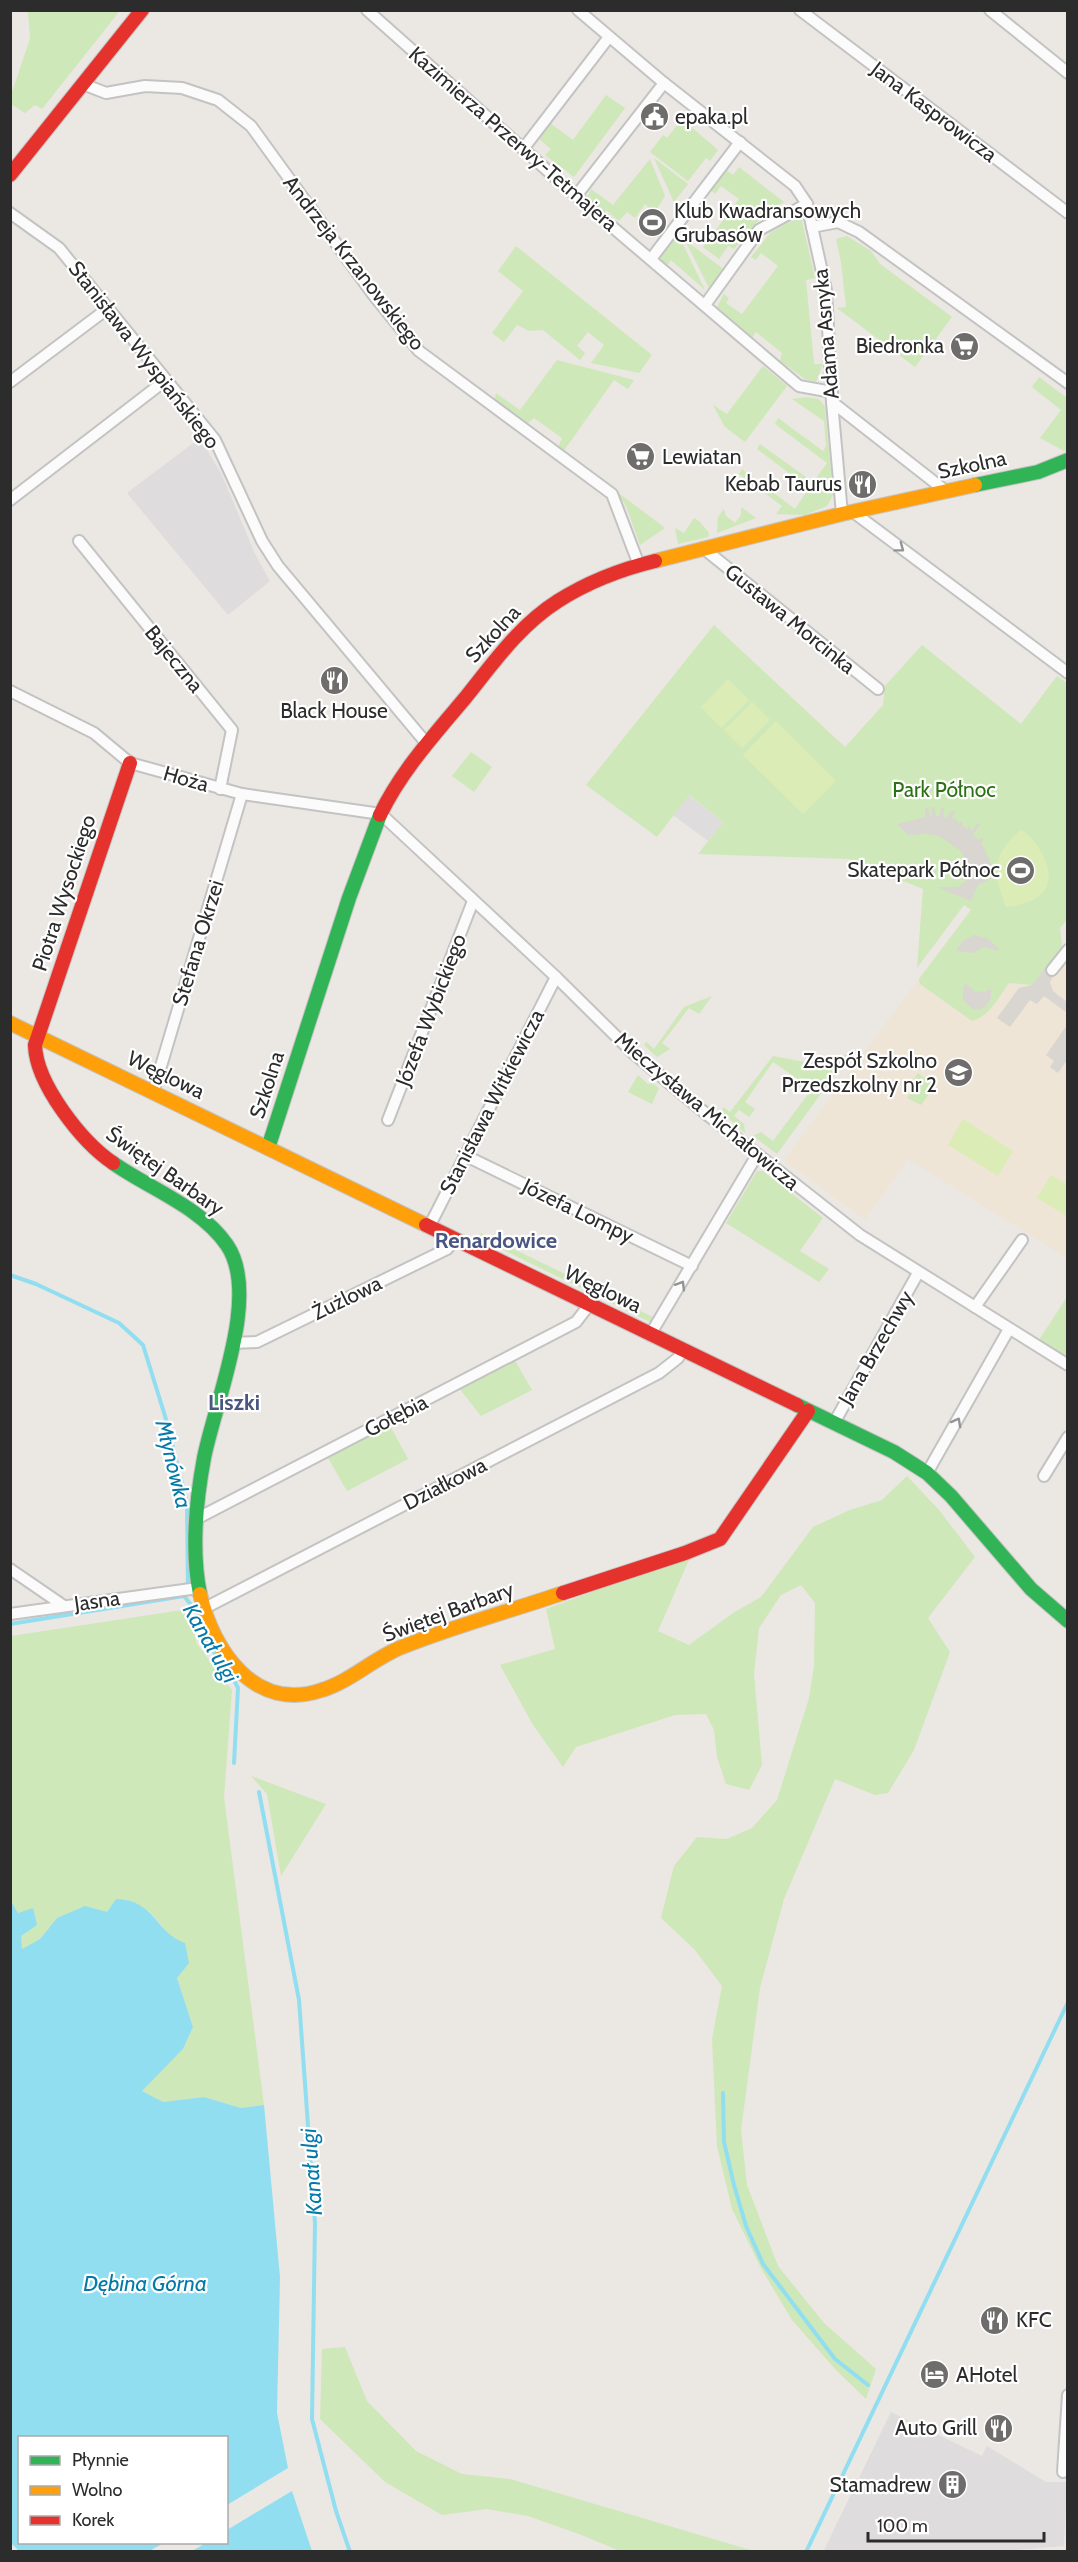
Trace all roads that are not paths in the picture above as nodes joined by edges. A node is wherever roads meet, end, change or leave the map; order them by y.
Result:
1 (142, 10) edge
2 (367, 10) edge
3 (578, 10) edge
4 (800, 10) edge
5 (990, 10) edge
6 (609, 38) junction
7 (1068, 73) edge
8 (664, 83) junction
9 (83, 84) junction
10 (740, 142) junction
11 (524, 149) junction
12 (10, 175) edge
13 (576, 196) junction
14 (807, 204) junction
15 (10, 213) edge
16 (1068, 213) edge
17 (812, 227) junction
18 (651, 259) junction
19 (705, 305) junction
20 (107, 309) junction
21 (166, 380) junction
22 (10, 382) edge
23 (1068, 383) edge
24 (832, 397) junction
25 (1068, 460) edge
26 (947, 492) junction
27 (10, 500) edge
28 (848, 513) junction
29 (79, 541) dead end
30 (703, 548) junction
31 (639, 565) junction
32 (1068, 673) edge
33 (878, 689) dead end
34 (10, 691) edge
35 (427, 744) junction
36 (130, 763) junction
37 (220, 789) junction
38 (242, 794) junction
39 (381, 814) junction
40 (473, 901) junction
41 (1068, 950) edge
42 (1052, 970) dead end
43 (556, 977) junction
44 (10, 1023) edge
45 (38, 1036) junction
46 (153, 1092) junction
47 (388, 1120) dead end
48 (268, 1148) junction
49 (464, 1155) junction
50 (757, 1155) junction
51 (429, 1227) junction
52 (455, 1240) junction
53 (1022, 1240) dead end
54 (692, 1266) junction
55 (918, 1273) junction
56 (589, 1305) junction
57 (975, 1307) junction
58 (1009, 1329) junction
59 (650, 1335) junction
60 (233, 1342) junction
61 (682, 1351) junction
62 (1068, 1365) edge
63 (808, 1411) junction
64 (834, 1423) junction
65 (1068, 1437) edge
66 (927, 1473) junction
67 (1044, 1476) dead end
68 (196, 1519) junction
69 (10, 1569) edge
70 (192, 1588) junction
71 (64, 1606) junction
72 (203, 1610) junction
73 (10, 1614) edge
74 (1068, 1621) edge
75 (1068, 2395) edge
76 (1063, 2472) dead end

1 - 9 street
2 - 11 street, Kazimierza Przerwy-Tetmajera
3 - 6 street, Adama Asnyka
4 - 16 street, Jana Kasprowicza
5 - 7 street
6 - 8 street, Adama Asnyka
6 - 11 street
8 - 10 street, Adama Asnyka
8 - 13 street
9 - 12 street
9 - 31 street, Andrzeja Krzanowskiego
10 - 14 street, Adama Asnyka
10 - 18 street
11 - 13 street, Kazimierza Przerwy-Tetmajera
13 - 18 street, Kazimierza Przerwy-Tetmajera
14 - 17 street, Adama Asnyka
14 - 19 street
15 - 20 street, Stanisława Wyspiańskiego
17 - 23 street
17 - 24 street, Adama Asnyka
18 - 19 street, Kazimierza Przerwy-Tetmajera
19 - 24 street, Kazimierza Przerwy-Tetmajera
20 - 21 street, Stanisława Wyspiańskiego
20 - 22 street
21 - 27 street
21 - 35 street, Stanisława Wyspiańskiego
24 - 26 street, Kazimierza Przerwy-Tetmajera
24 - 28 street, Adama Asnyka
25 - 26 street, Szkolna
26 - 28 street, Szkolna
28 - 30 street, Szkolna
28 -> 32 street
29 - 37 street, Bajeczna
30 - 31 street, Szkolna
30 - 33 street, Gustawa Morcinka
31 - 35 street, Szkolna
34 - 36 street, Hoża
35 - 39 street, Szkolna
36 - 37 street, Hoża
36 - 45 street, Piotra Wysockiego
37 - 38 street, Hoża
38 - 39 street, Hoża
38 - 46 street, Stefana Okrzei
39 - 40 street, Mieczysława Michałowicza
39 - 48 street, Szkolna
40 - 43 street, Mieczysława Michałowicza
40 - 47 street, Józefa Wybickiego
41 - 42 street
43 - 49 street, Stanisława Witkiewicza
43 - 50 street, Mieczysława Michałowicza
44 - 45 street, Węglowa
45 - 46 street, Węglowa
45 - 60 street, Świętej Barbary
46 - 48 street, Węglowa
48 - 51 street, Węglowa
49 - 51 street, Stanisława Witkiewicza
49 - 54 street, Józefa Lompy
50 - 54 street
50 - 55 street, Mieczysława Michałowicza
51 - 52 street, Węglowa
52 - 56 street, Węglowa
52 - 60 street, Żużlowa
53 - 57 street
59 -> 54 street
55 - 57 street, Mieczysława Michałowicza
55 - 64 street, Jana Brzechwy
56 - 59 street, Węglowa
56 - 68 street, Gołębia
57 - 58 street, Mieczysława Michałowicza
58 - 62 street, Mieczysława Michałowicza
66 -> 58 street
59 - 61 street, Węglowa
60 - 68 street, Świętej Barbary
61 - 63 street, Węglowa
61 - 72 street, Działkowa
63 - 64 street, Węglowa
63 - 72 street, Świętej Barbary
64 - 66 street, Węglowa
65 - 67 street
66 - 74 street, Węglowa
68 - 70 street, Świętej Barbary
69 - 71 street
70 - 71 street, Jasna
70 - 72 street, Świętej Barbary
71 - 73 street, Jasna
75 - 76 street

